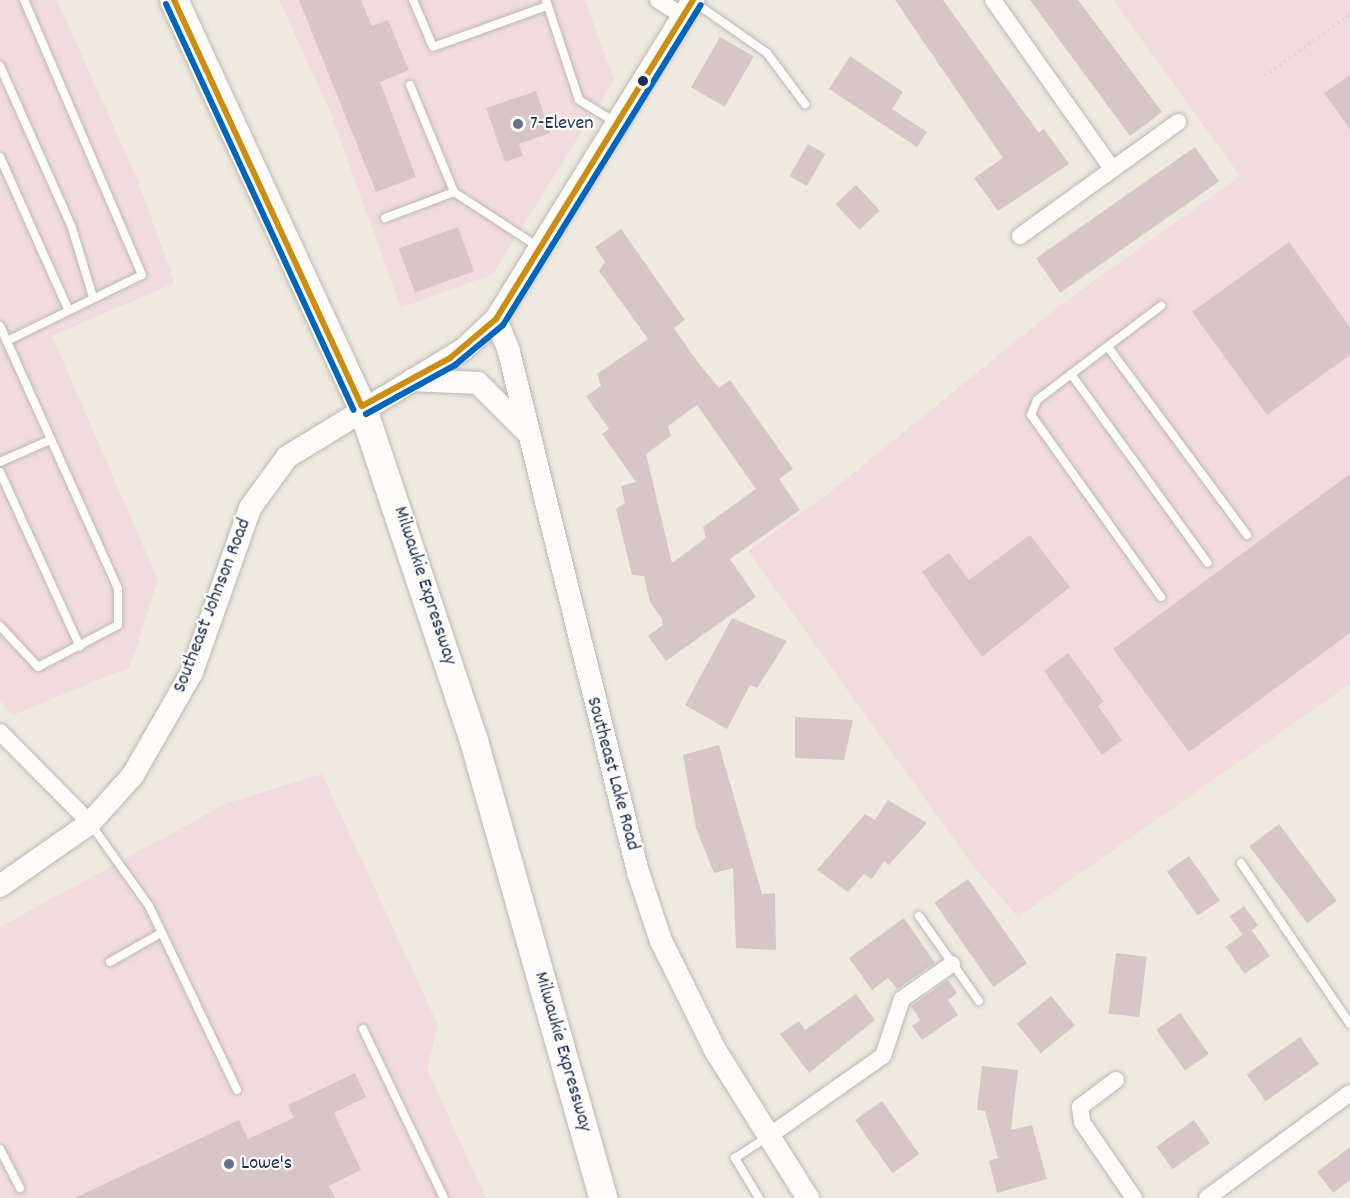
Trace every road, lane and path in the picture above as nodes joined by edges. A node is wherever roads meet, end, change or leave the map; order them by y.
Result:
1 (24, 0) edge
2 (174, 0) edge
3 (413, 0) edge
4 (658, 0) edge
5 (993, 0) edge
6 (546, 3) edge
7 (689, 5) edge
8 (1350, 14) edge
9 (0, 66) edge
10 (1265, 76) dead end
11 (410, 85) dead end
12 (805, 104) dead end
13 (1178, 122) dead end
14 (618, 124) junction
15 (0, 157) edge
16 (1112, 170) junction
17 (454, 192) junction
18 (385, 218) dead end
19 (1020, 236) dead end
20 (543, 250) junction
21 (93, 297) junction
22 (1161, 306) dead end
23 (68, 309) junction
24 (496, 319) junction
25 (0, 326) edge
26 (7, 341) junction
27 (1108, 346) junction
28 (1071, 374) junction
29 (412, 380) junction
30 (362, 406) junction
31 (528, 434) junction
32 (50, 440) junction
33 (0, 462) edge
34 (0, 472) edge
35 (1247, 535) dead end
36 (1208, 563) dead end
37 (1161, 597) dead end
38 (0, 626) edge
39 (80, 647) junction
40 (0, 732) edge
41 (90, 823) junction
42 (1241, 863) dead end
43 (0, 886) edge
44 (919, 916) dead end
45 (161, 933) junction
46 (110, 962) dead end
47 (952, 963) junction
48 (979, 1001) dead end
49 (1350, 1024) edge
50 (363, 1029) dead end
51 (1116, 1080) dead end
52 (237, 1090) dead end
53 (1350, 1093) edge
54 (769, 1136) junction
55 (0, 1149) edge
56 (20, 1188) dead end
57 (444, 1198) edge
58 (603, 1198) edge
59 (759, 1198) edge
60 (808, 1198) edge
61 (1134, 1198) edge
62 (1207, 1198) edge

1 - 21 lane
2 - 30 highway, Milwaukie Expressway
3 - 6 lane
4 - 7 street
5 - 16 street
6 - 14 lane
7 - 12 lane
7 - 14 street, Southeast Johnson Road
8 - 10 path
9 - 21 lane
11 - 17 lane
13 - 16 street
14 - 20 street, Southeast Johnson Road
15 - 23 lane
16 - 19 street
17 - 18 lane
17 - 20 lane
20 - 24 street, Southeast Johnson Road
21 - 23 lane
22 - 27 lane
23 - 26 lane
24 - 29 street, Southeast Johnson Road
24 - 31 street, Southeast Lake Road
25 - 26 lane
26 - 32 lane
27 - 28 lane
27 - 35 lane
28 - 36 lane
28 - 37 lane
29 - 30 street, Southeast Johnson Road
29 - 31 street
30 - 41 street, Southeast Johnson Road
30 - 58 highway, Milwaukie Expressway
31 - 54 street, Southeast Lake Road
32 - 33 lane
32 - 39 lane
34 - 39 lane
38 - 39 lane
40 - 41 street
41 - 43 street, Southeast Johnson Road
41 - 45 lane
42 - 49 lane
44 - 47 lane
45 - 46 lane
45 - 52 lane
47 - 48 lane
47 - 54 street
50 - 57 lane
51 - 61 street
53 - 62 street
54 - 59 lane
54 - 60 street, Southeast Lake Road
55 - 56 lane

